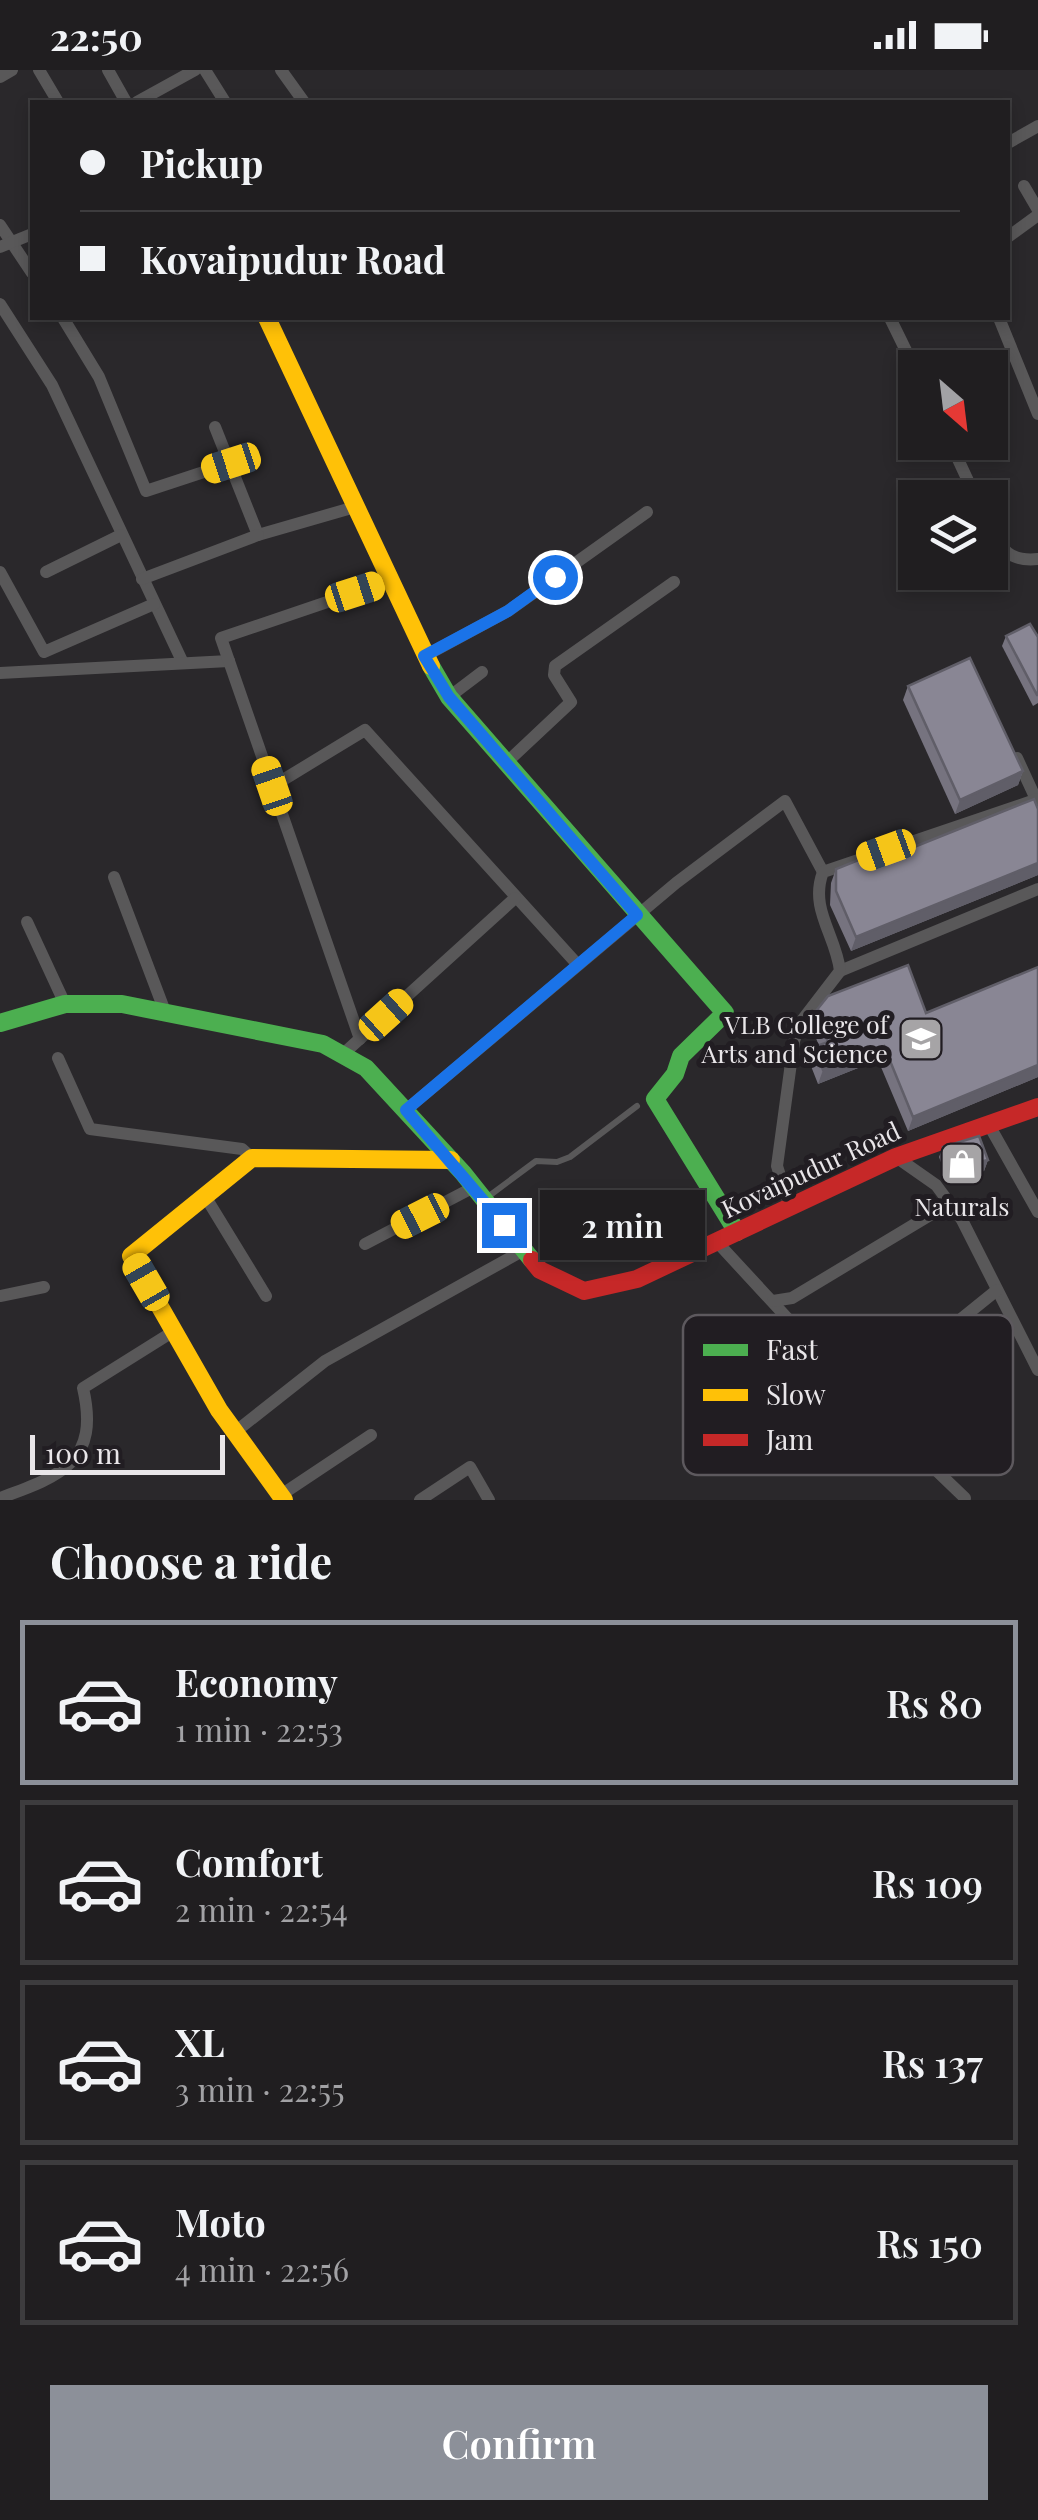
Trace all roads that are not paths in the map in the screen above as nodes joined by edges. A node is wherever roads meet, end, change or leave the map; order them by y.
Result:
1 (12, 70) edge
2 (39, 70) edge
3 (108, 70) edge
4 (195, 70) edge
5 (205, 70) edge
6 (280, 70) edge
7 (0, 77) edge
8 (57, 100) edge
9 (125, 100) edge
10 (141, 100) edge
11 (224, 100) edge
12 (302, 100) edge
13 (1038, 126) edge
14 (1010, 142) edge
15 (1024, 186) dead end
16 (1038, 212) edge
17 (0, 225) edge
18 (30, 235) edge
19 (1010, 235) edge
20 (6, 245) edge
21 (30, 271) edge
22 (0, 304) edge
23 (64, 320) edge
24 (269, 320) edge
25 (891, 320) edge
26 (1000, 320) edge
27 (906, 350) edge
28 (1038, 414) edge
29 (215, 427) dead end
30 (231, 463) junction
31 (355, 507) junction
32 (647, 512) dead end
33 (120, 535) junction
34 (258, 535) junction
35 (1008, 554) edge
36 (1038, 559) edge
37 (0, 572) edge
38 (46, 572) dead end
39 (142, 578) junction
40 (389, 581) junction
41 (674, 582) dead end
42 (154, 604) junction
43 (424, 656) junction
44 (229, 662) junction
45 (183, 663) junction
46 (482, 672) dead end
47 (0, 673) edge
48 (449, 697) junction
49 (1011, 746) edge
50 (506, 763) junction
51 (272, 786) junction
52 (1037, 798) edge
53 (824, 872) junction
54 (114, 877) dead end
55 (1038, 890) edge
56 (515, 898) junction
57 (637, 915) junction
58 (27, 922) dead end
59 (578, 965) junction
60 (840, 971) junction
61 (65, 1004) junction
62 (164, 1009) junction
63 (0, 1024) edge
64 (360, 1038) junction
65 (342, 1055) junction
66 (58, 1058) dead end
67 (637, 1106) dead end
68 (1038, 1107) edge
69 (406, 1110) junction
70 (988, 1125) junction
71 (896, 1157) junction
72 (252, 1158) junction
73 (451, 1160) junction
74 (479, 1193) junction
75 (205, 1196) junction
76 (950, 1203) junction
77 (790, 1207) junction
78 (1038, 1212) edge
79 (736, 1232) junction
80 (717, 1242) junction
81 (365, 1244) dead end
82 (524, 1250) junction
83 (44, 1287) dead end
84 (997, 1290) junction
85 (0, 1296) edge
86 (266, 1296) dead end
87 (773, 1301) junction
88 (786, 1315) edge
89 (966, 1315) edge
90 (1010, 1315) edge
91 (1013, 1321) edge
92 (174, 1331) junction
93 (1038, 1370) edge
94 (235, 1432) junction
95 (371, 1436) dead end
96 (941, 1475) edge
97 (0, 1498) edge
98 (282, 1498) edge
99 (965, 1498) edge
100 (420, 1500) edge
101 (489, 1500) edge

1 - 7 street
2 - 8 street
3 - 9 street
4 - 10 street
5 - 11 street
6 - 12 street
13 - 14 street
15 - 16 street
16 - 19 street
17 - 20 street
18 - 20 street
20 - 21 street
22 - 33 street
23 - 30 street
24 - 31 street
25 - 27 street
26 - 28 street
29 - 30 street
30 - 34 street
31 - 34 street
31 - 40 street
32 - 43 street
33 - 38 street
33 - 39 street
34 - 39 street
35 - 36 street
37 - 42 street
39 - 42 street
40 - 43 street
40 - 44 street
41 - 50 street
42 - 45 street
43 - 48 street
44 - 45 street
44 - 51 street
45 - 47 street
46 - 48 street
48 - 50 street
49 - 52 street
50 - 57 street
51 - 56 street
51 - 64 street
52 - 53 street
53 - 57 street
53 - 60 street
54 - 62 street
55 - 60 street
56 - 59 street
56 - 64 street
57 - 59 street
57 - 79 street
58 - 61 street
59 - 69 street
60 - 77 street
61 - 62 street, Kovaipudur Road
61 - 63 street, Kovaipudur Road
62 - 65 street, Kovaipudur Road
64 - 65 street
65 - 69 street, Kovaipudur Road
66 - 72 street
67 - 74 lane
68 - 70 street, Kovaipudur Road
69 - 73 street, Kovaipudur Road
70 - 71 street, Kovaipudur Road
70 - 78 street
71 - 76 street
71 - 77 street, Kovaipudur Road
72 - 73 street
72 - 75 street
73 - 74 street, Kovaipudur Road
74 - 81 street
74 - 82 street, Kovaipudur Road
75 - 86 street
75 - 92 street
76 - 84 street
76 - 87 street
77 - 79 street, Kovaipudur Road
79 - 80 street, Kovaipudur Road
80 - 82 street, Kovaipudur Road
80 - 87 street
82 - 94 street
83 - 85 street
84 - 89 street
84 - 90 street
87 - 88 street
91 - 93 street
92 - 94 street
92 - 97 street
94 - 98 street
95 - 98 street
96 - 99 street
100 - 101 street

